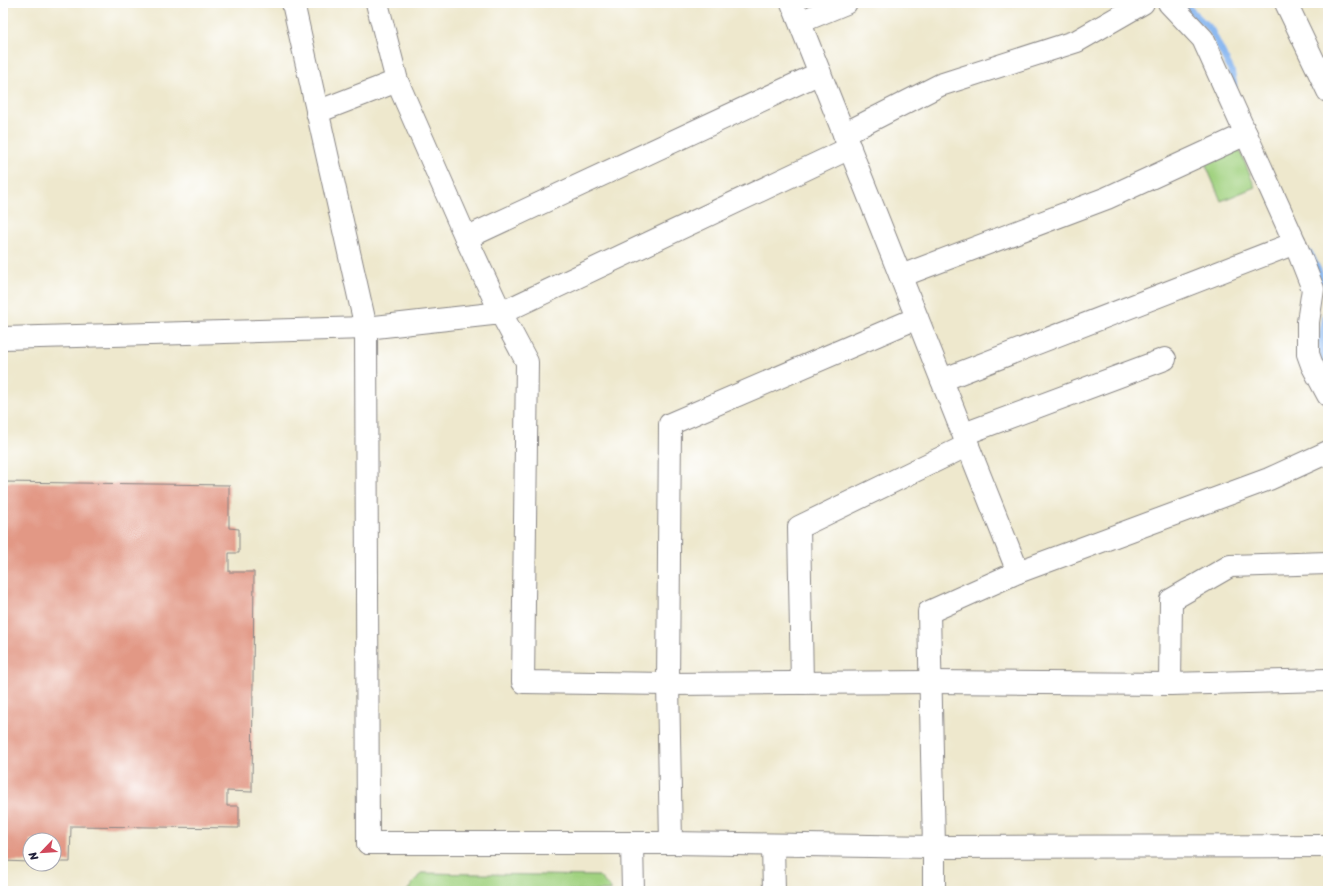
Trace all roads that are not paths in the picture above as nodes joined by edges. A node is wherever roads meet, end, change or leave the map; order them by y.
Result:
1 (293, 3) edge
2 (377, 3) edge
3 (846, 3) edge
4 (1143, 3) edge
5 (1169, 3) edge
6 (1286, 3) edge
7 (796, 12) edge
8 (820, 73) junction
9 (397, 81) junction
10 (1328, 91) edge
11 (317, 112) junction
12 (1246, 134) junction
13 (847, 141) junction
14 (466, 238) junction
15 (1295, 243) junction
16 (901, 276) junction
17 (501, 313) junction
18 (917, 318) junction
19 (366, 328) junction
20 (3, 338) edge
21 (1165, 359) dead end
22 (942, 380) junction
23 (1328, 396) edge
24 (966, 440) junction
25 (1328, 452) edge
26 (1328, 564) edge
27 (1018, 572) junction
28 (1328, 680) edge
29 (930, 682) junction
30 (802, 683) junction
31 (668, 684) junction
32 (1170, 684) junction
33 (671, 843) junction
34 (632, 844) junction
35 (774, 845) junction
36 (1328, 846) edge
37 (934, 847) junction
38 (633, 891) edge
39 (774, 891) edge
40 (934, 891) edge

1 - 11 street
2 - 9 street
3 - 7 street
4 - 13 street
5 - 12 street
6 - 10 street
7 - 8 street
8 - 13 street
8 - 14 street
9 - 11 street
9 - 14 street
11 - 19 street
12 - 15 street
12 - 16 street
13 - 16 street
13 - 17 street
14 - 17 street
15 - 22 street
15 - 23 street
16 - 18 street
17 - 19 street
17 - 31 street
18 - 22 street
18 - 31 street
19 - 20 street
19 - 34 street
21 - 24 street
22 - 24 street
24 - 27 street
24 - 30 street
25 - 27 street
26 - 32 street
27 - 29 street
28 - 32 street
29 - 30 street
29 - 32 street
29 - 37 street
30 - 31 street
31 - 33 street
33 - 34 street
33 - 35 street
34 - 38 street
35 - 37 street
35 - 39 street
36 - 37 street
37 - 40 street

